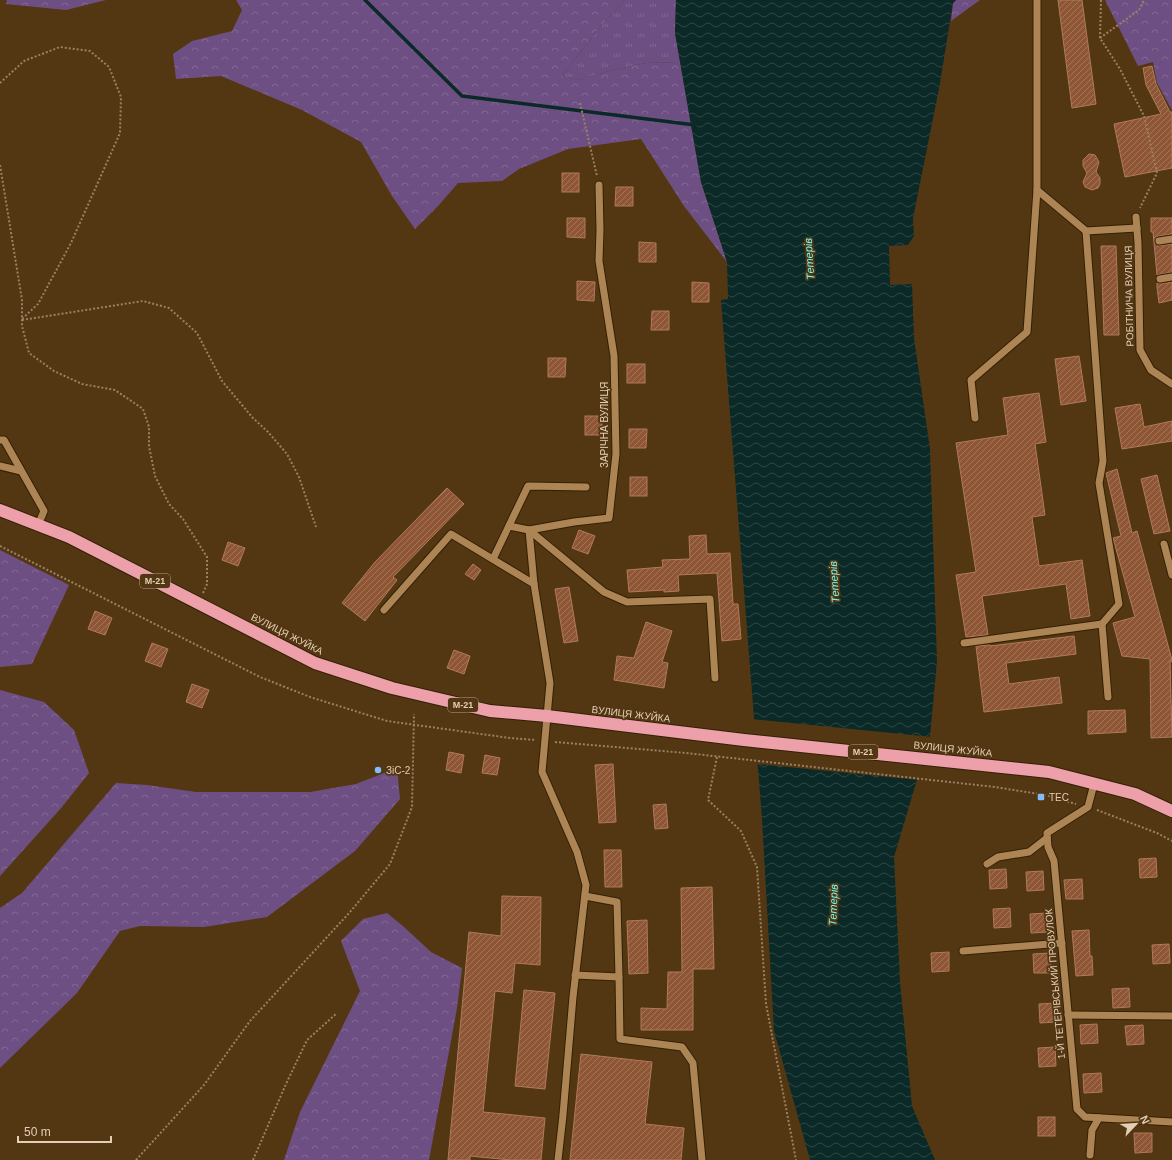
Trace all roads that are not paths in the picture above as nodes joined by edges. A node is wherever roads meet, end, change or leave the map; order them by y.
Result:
1 (1037, 1) edge
2 (599, 185) road end
3 (1037, 190) junction
4 (1136, 217) road end
5 (1137, 228) junction
6 (1086, 231) junction
7 (1172, 239) edge
8 (1159, 241) dead end
9 (1172, 277) edge
10 (1160, 279) dead end
11 (1172, 384) edge
12 (974, 418) dead end
13 (0, 440) edge
14 (0, 466) edge
15 (21, 472) junction
16 (586, 487) dead end
17 (0, 510) edge
18 (38, 525) junction
19 (509, 526) junction
20 (529, 530) junction
21 (1164, 544) dead end
22 (493, 559) junction
23 (1172, 575) edge
24 (534, 584) junction
25 (384, 610) dead end
26 (1102, 624) junction
27 (964, 643) dead end
28 (715, 678) dead end
29 (1108, 697) dead end
30 (547, 716) junction
31 (1094, 784) junction
32 (1172, 811) edge
33 (1047, 838) junction
34 (987, 864) dead end
35 (584, 896) junction
36 (1062, 943) junction
37 (963, 951) dead end
38 (575, 975) junction
39 (619, 977) junction
40 (1068, 1015) junction
41 (1172, 1016) edge
42 (1099, 1118) junction
43 (1172, 1122) edge
44 (1090, 1155) dead end
45 (558, 1160) edge
46 (702, 1160) edge

1 - 3 street
2 - 20 street, ЗАРІЧНА ВУЛИЦЯ
3 - 6 street
3 - 12 street
4 - 5 street, РОБІТНИЧА ВУЛИЦЯ
5 - 6 street
5 - 11 street, РОБІТНИЧА ВУЛИЦЯ
6 - 26 street
7 - 8 street
9 - 10 street
13 - 15 street
14 - 15 street
15 - 18 street
16 - 19 street
17 - 18 highway, М-21
18 - 30 highway, ВУЛИЦЯ ЖУЙКА / М-21
19 - 20 street
19 - 22 street
20 - 24 street
20 - 28 street
21 - 23 street
22 - 24 street
22 - 25 street
24 - 30 street
26 - 27 street
26 - 29 street
30 - 31 highway, ВУЛИЦЯ ЖУЙКА / М-21
30 - 35 street
31 - 32 highway, ВУЛИЦЯ ЖУЙКА / М-21
31 - 33 street
33 - 34 street
33 - 36 street, 1-Й ТЕТЕРІВСЬКИЙ ПРОВУЛОК
35 - 38 street
35 - 39 street
36 - 37 street
36 - 40 street, 1-Й ТЕТЕРІВСЬКИЙ ПРОВУЛОК
38 - 39 street
38 - 45 street
39 - 46 street
40 - 41 street
40 - 42 street, 1-Й ТЕТЕРІВСЬКИЙ ПРОВУЛОК
42 - 43 street, 1-Й ТЕТЕРІВСЬКИЙ ПРОВУЛОК
42 - 44 street

